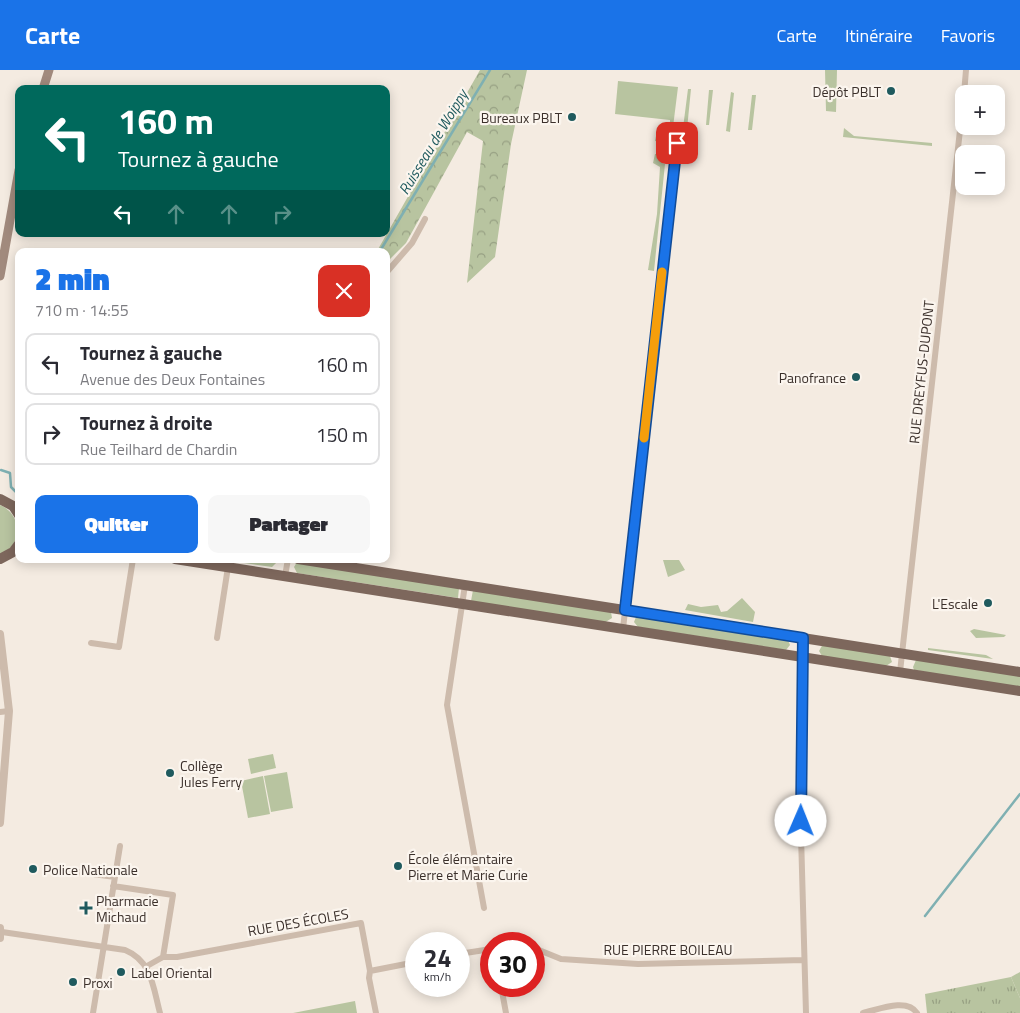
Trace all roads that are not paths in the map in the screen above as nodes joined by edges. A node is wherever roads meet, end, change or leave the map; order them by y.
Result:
1 (49, 70) edge
2 (966, 70) edge
3 (44, 85) edge
4 (965, 85) edge
5 (959, 135) edge
6 (677, 143) dead end
7 (15, 192) edge
8 (426, 218) dead end
9 (390, 268) edge
10 (0, 276) edge
11 (1, 498) edge
12 (15, 509) edge
13 (15, 549) edge
14 (1, 561) edge
15 (132, 563) edge
16 (202, 563) edge
17 (287, 563) edge
18 (324, 563) edge
19 (228, 567) junction
20 (285, 576) junction
21 (465, 585) junction
22 (463, 604) junction
23 (625, 610) junction
24 (623, 629) junction
25 (0, 634) edge
26 (217, 638) dead end
27 (803, 638) junction
28 (92, 642) dead end
29 (902, 654) junction
30 (803, 658) junction
31 (900, 672) junction
32 (1020, 672) edge
33 (1020, 691) edge
34 (9, 711) junction
35 (0, 712) edge
36 (0, 811) edge
37 (0, 823) edge
38 (120, 846) dead end
39 (71, 871) dead end
40 (115, 877) junction
41 (113, 886) junction
42 (484, 908) dead end
43 (0, 932) edge
44 (103, 946) junction
45 (545, 952) edge
46 (163, 957) junction
47 (804, 960) junction
48 (405, 964) edge
49 (147, 966) junction
50 (370, 971) junction
51 (504, 997) edge
52 (94, 1013) edge
53 (160, 1013) edge
54 (376, 1013) edge
55 (506, 1013) edge
56 (806, 1013) edge
57 (863, 1013) edge
58 (917, 1013) edge

1 - 3 main road
2 - 4 street, RUE DREYFUS-DUPONT
5 - 29 street, RUE DREYFUS-DUPONT
6 - 23 street
7 - 10 main road
8 - 9 street
11 - 12 main road
13 - 14 main road
15 - 28 street
16 - 19 main road
17 - 20 street
18 - 21 main road
19 - 20 main road
19 - 26 street
20 - 22 main road
21 - 22 street
21 - 23 main road
22 - 24 main road
22 - 42 street
23 - 24 street
23 - 27 main road
24 - 30 main road
25 - 34 street
27 - 29 main road
27 - 30 street
29 - 31 street, RUE DREYFUS-DUPONT
29 - 32 main road
30 - 31 main road
30 - 47 street
31 - 33 main road
34 - 35 street
34 - 36 street
36 - 37 street
38 - 40 street
39 - 40 street
40 - 41 street
41 - 44 street
41 - 46 street
43 - 44 street
44 - 49 street
44 - 52 street
45 - 47 street, RUE PIERRE BOILEAU
46 - 49 street, RUE DES ÉCOLES
46 - 50 street, RUE DES ÉCOLES
47 - 56 street
48 - 50 street
49 - 53 street
50 - 54 street
51 - 55 street
57 - 58 street

